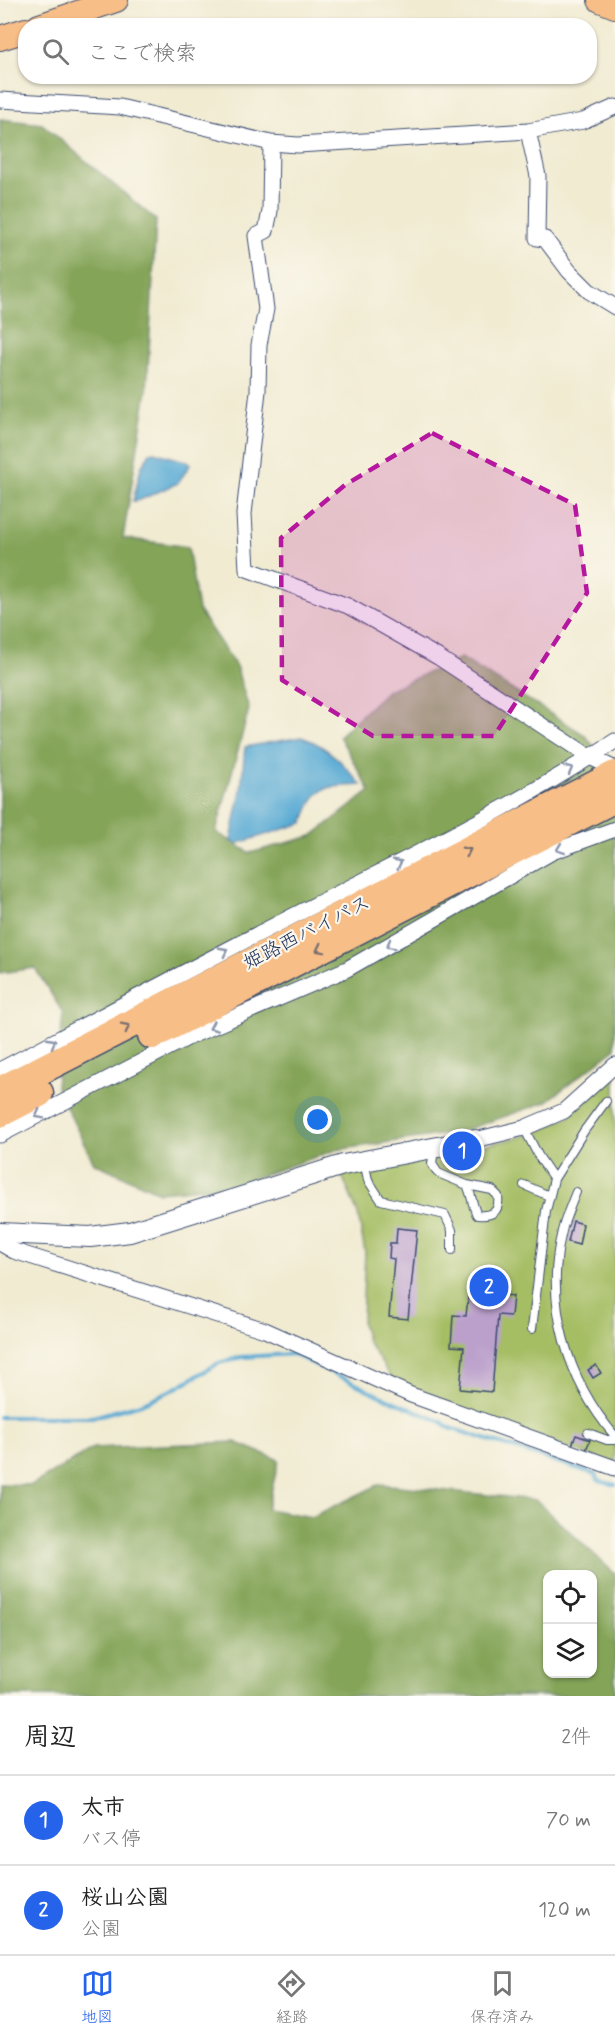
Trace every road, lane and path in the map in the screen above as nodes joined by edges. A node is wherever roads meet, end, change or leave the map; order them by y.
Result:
1 (116, 0) edge
2 (600, 0) edge
3 (615, 6) edge
4 (63, 18) edge
5 (18, 32) edge
6 (0, 38) edge
7 (0, 100) edge
8 (615, 107) edge
9 (528, 131) junction
10 (271, 143) junction
11 (615, 307) edge
12 (615, 741) edge
13 (590, 757) junction
14 (614, 771) edge
15 (615, 798) edge
16 (615, 829) edge
17 (78, 1062) junction
18 (615, 1065) edge
19 (0, 1070) edge
20 (0, 1091) edge
21 (606, 1101) dead end
22 (0, 1113) edge
23 (524, 1128) junction
24 (0, 1135) edge
25 (475, 1140) joint
26 (434, 1148) junction
27 (363, 1159) junction
28 (554, 1179) junction
29 (468, 1185) junction
30 (524, 1185) dead end
31 (576, 1192) dead end
32 (549, 1196) junction
33 (0, 1233) edge
34 (0, 1243) edge
35 (452, 1250) dead end
36 (532, 1329) dead end
37 (588, 1433) dead end
38 (615, 1438) edge
39 (615, 1468) edge

1 - 4 main road
2 - 3 main road
5 - 6 main road
7 - 10 street
8 - 9 street
9 - 10 street
9 - 11 street
10 - 13 street
12 - 13 street
13 - 14 street
19 -> 13 street
17 -> 14 highway, 姫路西バイパス
15 -> 17 highway, 姫路西バイパス
16 -> 24 street
17 - 20 highway, 姫路西バイパス
17 - 22 highway, 姫路西バイパス
18 - 23 street
21 - 28 lane
23 - 25 street
23 - 28 lane
25 - 26 street
26 - 27 street
26 - 29 lane
27 - 33 street
27 - 35 lane
28 - 32 lane
29 - 29 lane
30 - 32 lane
31 - 38 lane
32 - 36 lane
34 - 39 street
37 - 38 lane

